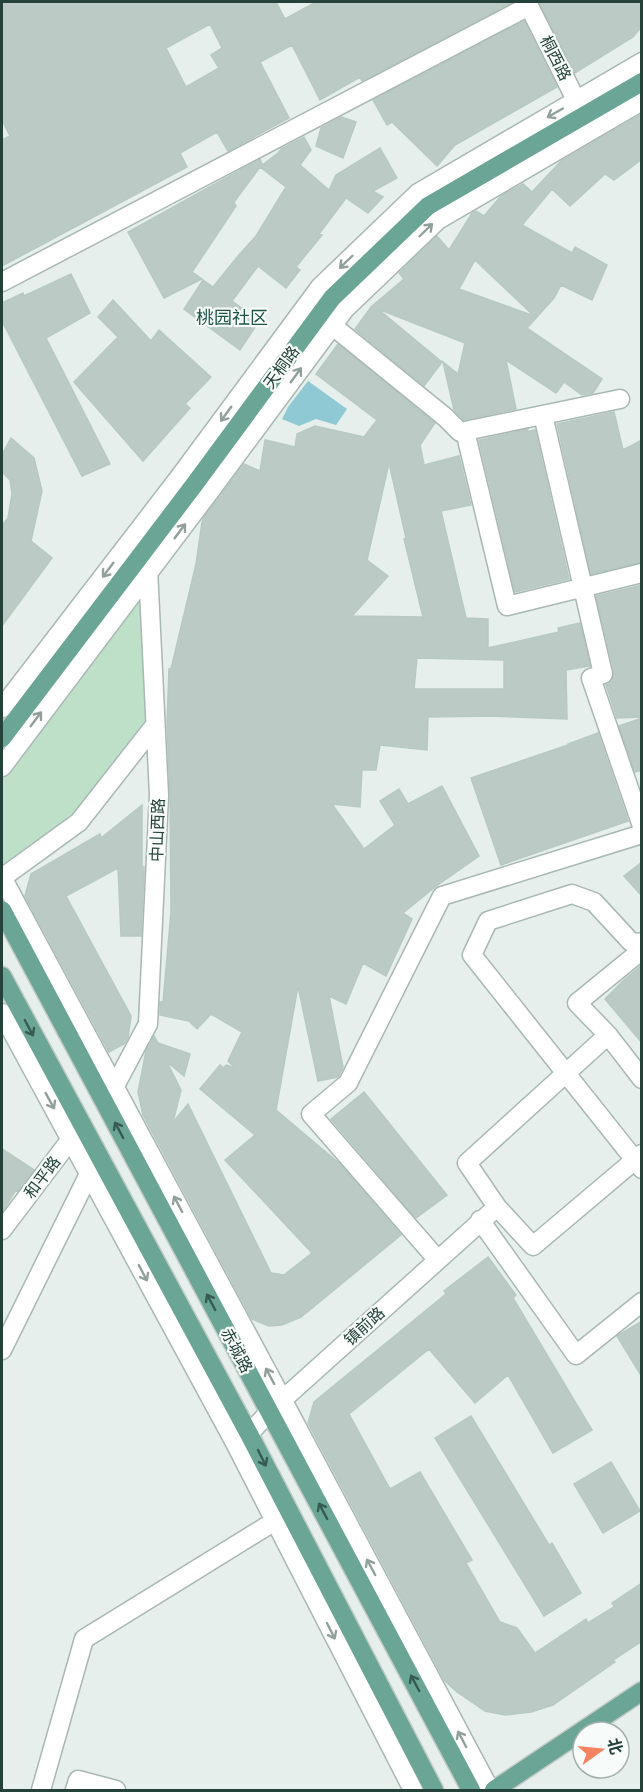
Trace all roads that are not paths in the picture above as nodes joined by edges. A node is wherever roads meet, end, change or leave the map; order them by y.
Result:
1 (528, 4) edge
2 (642, 62) edge
3 (642, 82) edge
4 (642, 101) edge
5 (580, 107) junction
6 (2, 282) edge
7 (320, 315) junction
8 (620, 399) dead end
9 (543, 415) junction
10 (465, 431) junction
11 (148, 546) junction
12 (148, 573) junction
13 (642, 573) edge
14 (6, 718) edge
15 (155, 725) junction
16 (2, 738) edge
17 (2, 767) edge
18 (642, 826) edge
19 (642, 834) edge
20 (2, 877) edge
21 (2, 910) edge
22 (642, 944) edge
23 (642, 950) edge
24 (2, 976) edge
25 (2, 1013) edge
26 (608, 1035) junction
27 (566, 1073) junction
28 (642, 1078) edge
29 (115, 1087) junction
30 (105, 1104) junction
31 (82, 1124) junction
32 (639, 1161) edge
33 (89, 1174) junction
34 (496, 1207) junction
35 (480, 1220) junction
36 (2, 1230) edge
37 (437, 1260) junction
38 (642, 1302) edge
39 (2, 1350) edge
40 (276, 1405) junction
41 (249, 1434) junction
42 (275, 1521) junction
43 (642, 1691) edge
44 (41, 1791) edge
45 (75, 1791) edge
46 (117, 1791) edge
47 (412, 1791) edge
48 (434, 1791) edge
49 (471, 1791) edge
50 (492, 1791) edge

1 - 5 street, 桐西路
1 - 6 street
2 - 5 street
3 - 5 main road, 天桐路
12 -> 4 street
5 - 7 main road, 天桐路
5 -> 14 street
7 - 10 street
7 - 11 main road, 天桐路
8 - 9 street
9 - 10 street
9 - 18 street
10 - 13 street
11 - 12 street, 中山西路
11 - 14 main road, 天桐路
12 - 15 street, 中山西路
17 -> 12 street
14 - 16 main road, 天桐路
15 - 20 street
15 - 29 street, 中山西路
19 - 37 street
20 - 29 street
21 - 30 main road, 赤城路
22 - 27 street
23 - 26 street
24 -> 31 main road, 赤城路
25 -> 33 street
26 - 27 street
26 - 28 street
27 - 32 street
27 - 34 street
29 - 30 street, 中山西路
40 -> 29 street
40 -> 30 main road, 赤城路
31 - 36 street, 和平路
31 - 41 main road, 赤城路
32 - 34 street
33 - 39 street
33 -> 42 street
34 - 35 street, 镇前路
35 - 37 street, 镇前路
35 - 38 street
37 - 40 street, 镇前路
40 - 41 street, 镇前路
49 -> 40 main road, 赤城路
50 -> 40 street
41 -> 48 main road, 赤城路
42 - 44 street
42 -> 47 street
43 - 50 main road
45 - 46 street

